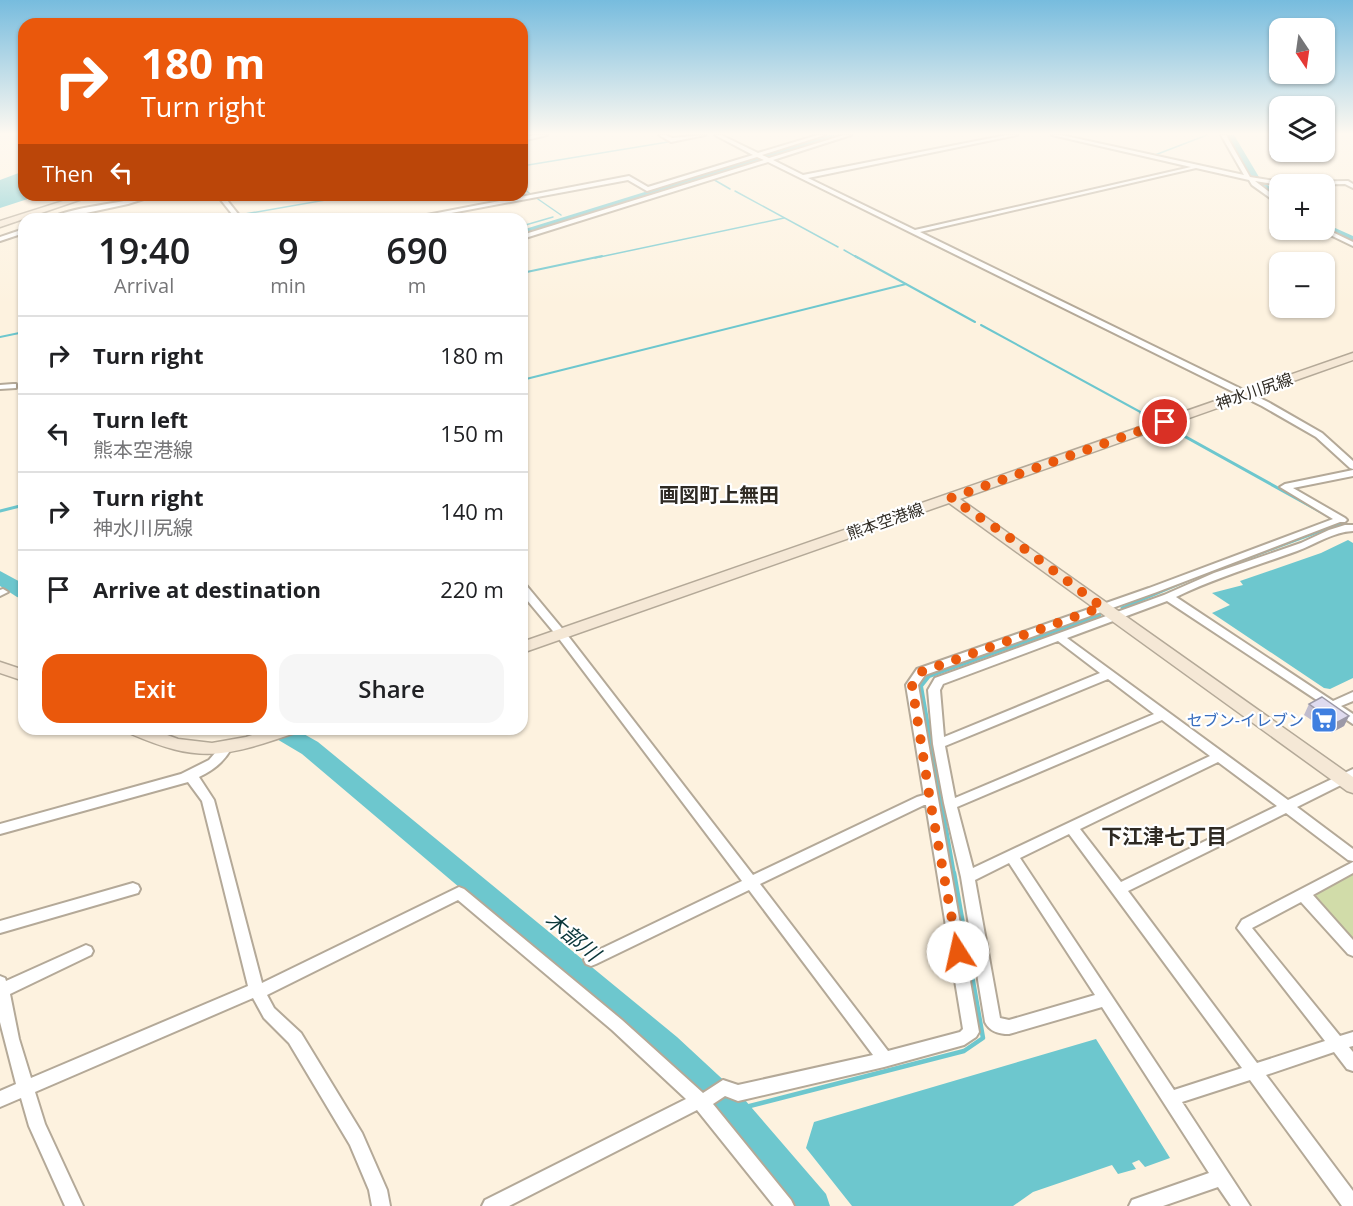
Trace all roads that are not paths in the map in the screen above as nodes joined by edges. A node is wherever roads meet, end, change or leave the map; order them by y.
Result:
1 (559, 191) edge
2 (668, 191) edge
3 (831, 191) edge
4 (1091, 191) edge
5 (529, 197) edge
6 (71, 201) edge
7 (136, 201) edge
8 (225, 201) edge
9 (507, 201) edge
10 (34, 213) edge
11 (72, 213) edge
12 (234, 213) edge
13 (442, 213) edge
14 (18, 218) edge
15 (0, 224) edge
16 (914, 232) junction
17 (18, 233) edge
18 (528, 235) edge
19 (1335, 236) edge
20 (2, 237) edge
21 (1353, 244) edge
22 (1353, 356) edge
23 (13, 386) dead end
24 (0, 387) edge
25 (1245, 394) junction
26 (1352, 463) edge
27 (1353, 473) edge
28 (951, 498) junction
29 (1340, 519) junction
30 (1352, 529) edge
31 (528, 593) edge
32 (1168, 597) junction
33 (1109, 612) junction
34 (561, 634) junction
35 (1059, 637) junction
36 (528, 646) edge
37 (0, 667) edge
38 (18, 674) edge
39 (1109, 674) junction
40 (1353, 696) edge
41 (1332, 706) junction
42 (1163, 715) junction
43 (1353, 720) edge
44 (147, 735) edge
45 (271, 735) edge
46 (939, 744) junction
47 (225, 749) junction
48 (1218, 757) junction
49 (191, 776) junction
50 (1350, 779) edge
51 (930, 800) junction
52 (950, 803) junction
53 (1286, 807) junction
54 (1072, 828) junction
55 (0, 829) edge
56 (1011, 855) junction
57 (1353, 856) edge
58 (1353, 867) edge
59 (968, 877) junction
60 (750, 882) junction
61 (133, 889) dead end
62 (1119, 889) junction
63 (1303, 894) junction
64 (0, 927) edge
65 (1353, 950) edge
66 (86, 951) dead end
67 (591, 960) dead end
68 (1, 986) edge
69 (257, 991) junction
70 (1105, 999) junction
71 (1345, 1042) edge
72 (884, 1060) junction
73 (1353, 1064) edge
74 (1254, 1071) junction
75 (25, 1087) junction
76 (711, 1096) junction
77 (1172, 1098) junction
78 (0, 1099) edge
79 (1221, 1177) junction
80 (74, 1206) edge
81 (381, 1206) edge
82 (491, 1206) edge
83 (785, 1206) edge
84 (1138, 1206) edge
85 (1241, 1206) edge
86 (1353, 1206) edge

1 - 5 street
2 - 18 street
3 - 16 street
4 - 16 street
6 - 10 main road
7 - 11 street
8 - 12 street
9 - 13 street
14 - 15 main road
16 - 25 street
17 - 20 street
19 - 21 street
22 - 25 main road, 神水川尻線
23 - 24 street
25 - 26 street
25 - 28 main road, 神水川尻線
27 - 29 street
28 - 33 main road
28 - 34 main road, 熊本空港線
29 - 30 street
29 - 33 street
30 - 32 street
31 - 34 street
32 - 33 street
32 - 41 street
33 - 35 street
33 - 50 main road
33 - 51 street
34 - 36 main road, 熊本空港線
34 - 60 street
35 - 39 street
35 - 46 street
37 - 38 main road
39 - 42 street
39 - 46 street
40 - 41 street
41 - 43 street
42 - 48 street
42 - 52 street
44 - 47 main road
45 - 47 main road
46 - 52 street
47 - 49 street
48 - 53 street
48 - 54 street
49 - 55 street
49 - 69 street
50 - 53 street
51 - 60 street
51 - 72 street
52 - 59 street
53 - 57 street
53 - 62 street
54 - 56 street
54 - 62 street
56 - 59 street
56 - 70 street
58 - 63 street
59 - 70 street
60 - 67 street
60 - 72 street
61 - 64 street
62 - 74 street
63 - 65 street
63 - 71 street
66 - 68 street
68 - 75 street
69 - 75 street
69 - 76 street
69 - 81 street
70 - 77 street
71 - 73 street
71 - 74 street
72 - 76 street
74 - 77 street
74 - 86 street
75 - 78 street
75 - 80 street
76 - 82 street
76 - 83 street
77 - 79 street
79 - 84 street
79 - 85 street

